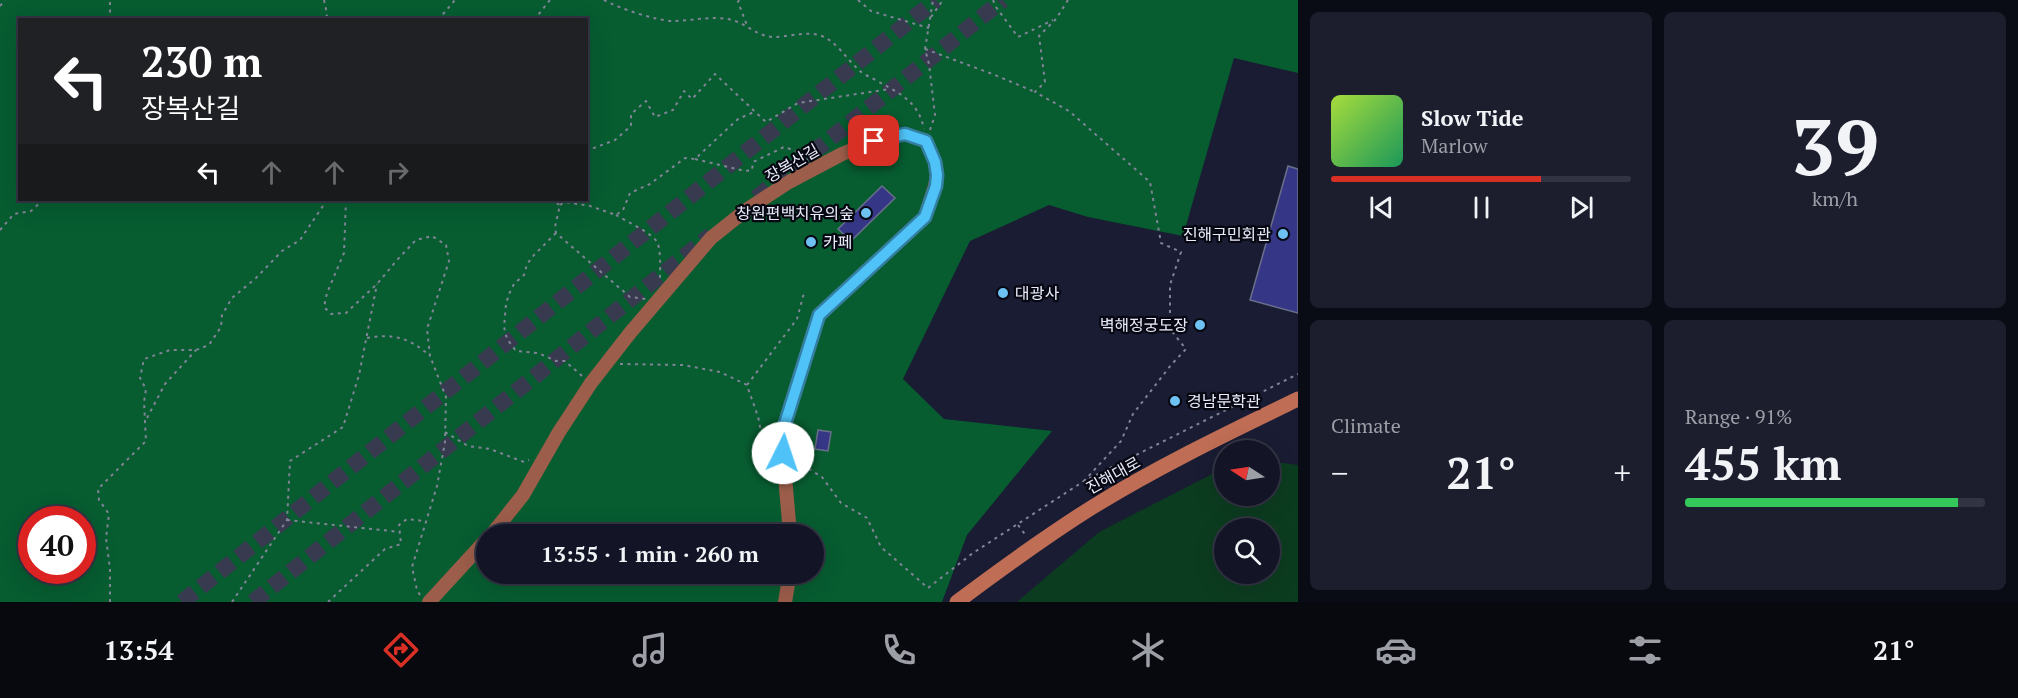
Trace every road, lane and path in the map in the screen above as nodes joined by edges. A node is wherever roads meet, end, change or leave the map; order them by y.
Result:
1 (5, 0) edge
2 (110, 0) edge
3 (324, 0) edge
4 (455, 0) edge
5 (549, 0) edge
6 (604, 0) edge
7 (739, 0) edge
8 (858, 0) edge
9 (933, 0) edge
10 (943, 0) edge
11 (993, 0) edge
12 (1068, 0) edge
13 (0, 6) edge
14 (110, 18) edge
15 (326, 18) edge
16 (440, 18) edge
17 (536, 18) edge
18 (1056, 18) junction
19 (930, 19) junction
20 (748, 28) junction
21 (929, 28) junction
22 (925, 49) junction
23 (890, 89) junction
24 (1035, 92) junction
25 (755, 112) junction
26 (926, 141) junction
27 (588, 150) edge
28 (695, 159) junction
29 (818, 166) junction
30 (42, 201) edge
31 (326, 201) edge
32 (346, 201) edge
33 (552, 201) edge
34 (560, 205) junction
35 (616, 214) junction
36 (0, 230) edge
37 (556, 233) junction
38 (675, 280) junction
39 (377, 284) junction
40 (804, 293) dead end
41 (659, 300) junction
42 (366, 338) junction
43 (196, 350) junction
44 (430, 356) junction
45 (610, 359) junction
46 (1298, 374) edge
47 (592, 381) junction
48 (747, 385) junction
49 (1298, 399) edge
50 (146, 420) junction
51 (445, 432) junction
52 (812, 446) dead end
53 (783, 452) junction
54 (546, 455) junction
55 (1084, 481) junction
56 (1103, 501) junction
57 (287, 520) junction
58 (426, 521) junction
59 (500, 524) edge
60 (789, 524) edge
61 (1018, 525) junction
62 (400, 532) junction
63 (1034, 545) junction
64 (476, 550) edge
65 (788, 584) edge
66 (425, 599) edge
67 (110, 602) edge
68 (232, 602) edge
69 (328, 602) edge
70 (785, 602) edge
71 (957, 602) edge

1 - 13 path
2 - 14 path
3 - 15 path
4 - 16 path
5 - 17 path
6 - 20 path
7 - 20 path
8 - 21 path
9 - 19 path
10 - 19 path
11 - 18 path
12 - 18 path
18 - 24 path
19 - 21 path
20 - 23 path
21 - 22 path
22 - 24 path
22 - 26 path
23 - 25 path
23 - 26 path
24 - 55 path
25 - 27 path
25 - 28 path
26 - 29 street, 장복산길
26 - 53 street
28 - 29 path
28 - 35 path
29 - 38 street, 장복산길
30 - 36 path
31 - 43 path
32 - 39 path
33 - 34 path
34 - 35 path
34 - 37 path
35 - 38 path
37 - 41 path
37 - 47 path
38 - 41 street, 장복산길
39 - 42 path
39 - 44 path
40 - 48 path
41 - 45 street, 장복산길
42 - 44 path
42 - 57 path
43 - 50 path
43 - 50 path
44 - 51 path
45 - 47 street, 장복산길
45 - 48 path
46 - 55 path
47 - 54 street, 장복산길
48 - 53 path
49 - 56 main road, 진해대로
50 - 67 path
51 - 54 path
51 - 58 path
52 - 53 path
53 - 60 street
53 - 61 path
54 - 59 street, 장복산길
55 - 56 path
55 - 61 path
56 - 63 main road, 진해대로
57 - 62 path
57 - 68 path
58 - 62 path
58 - 66 path
61 - 63 path
62 - 69 path
63 - 71 main road, 진해대로
64 - 66 street
65 - 70 street

